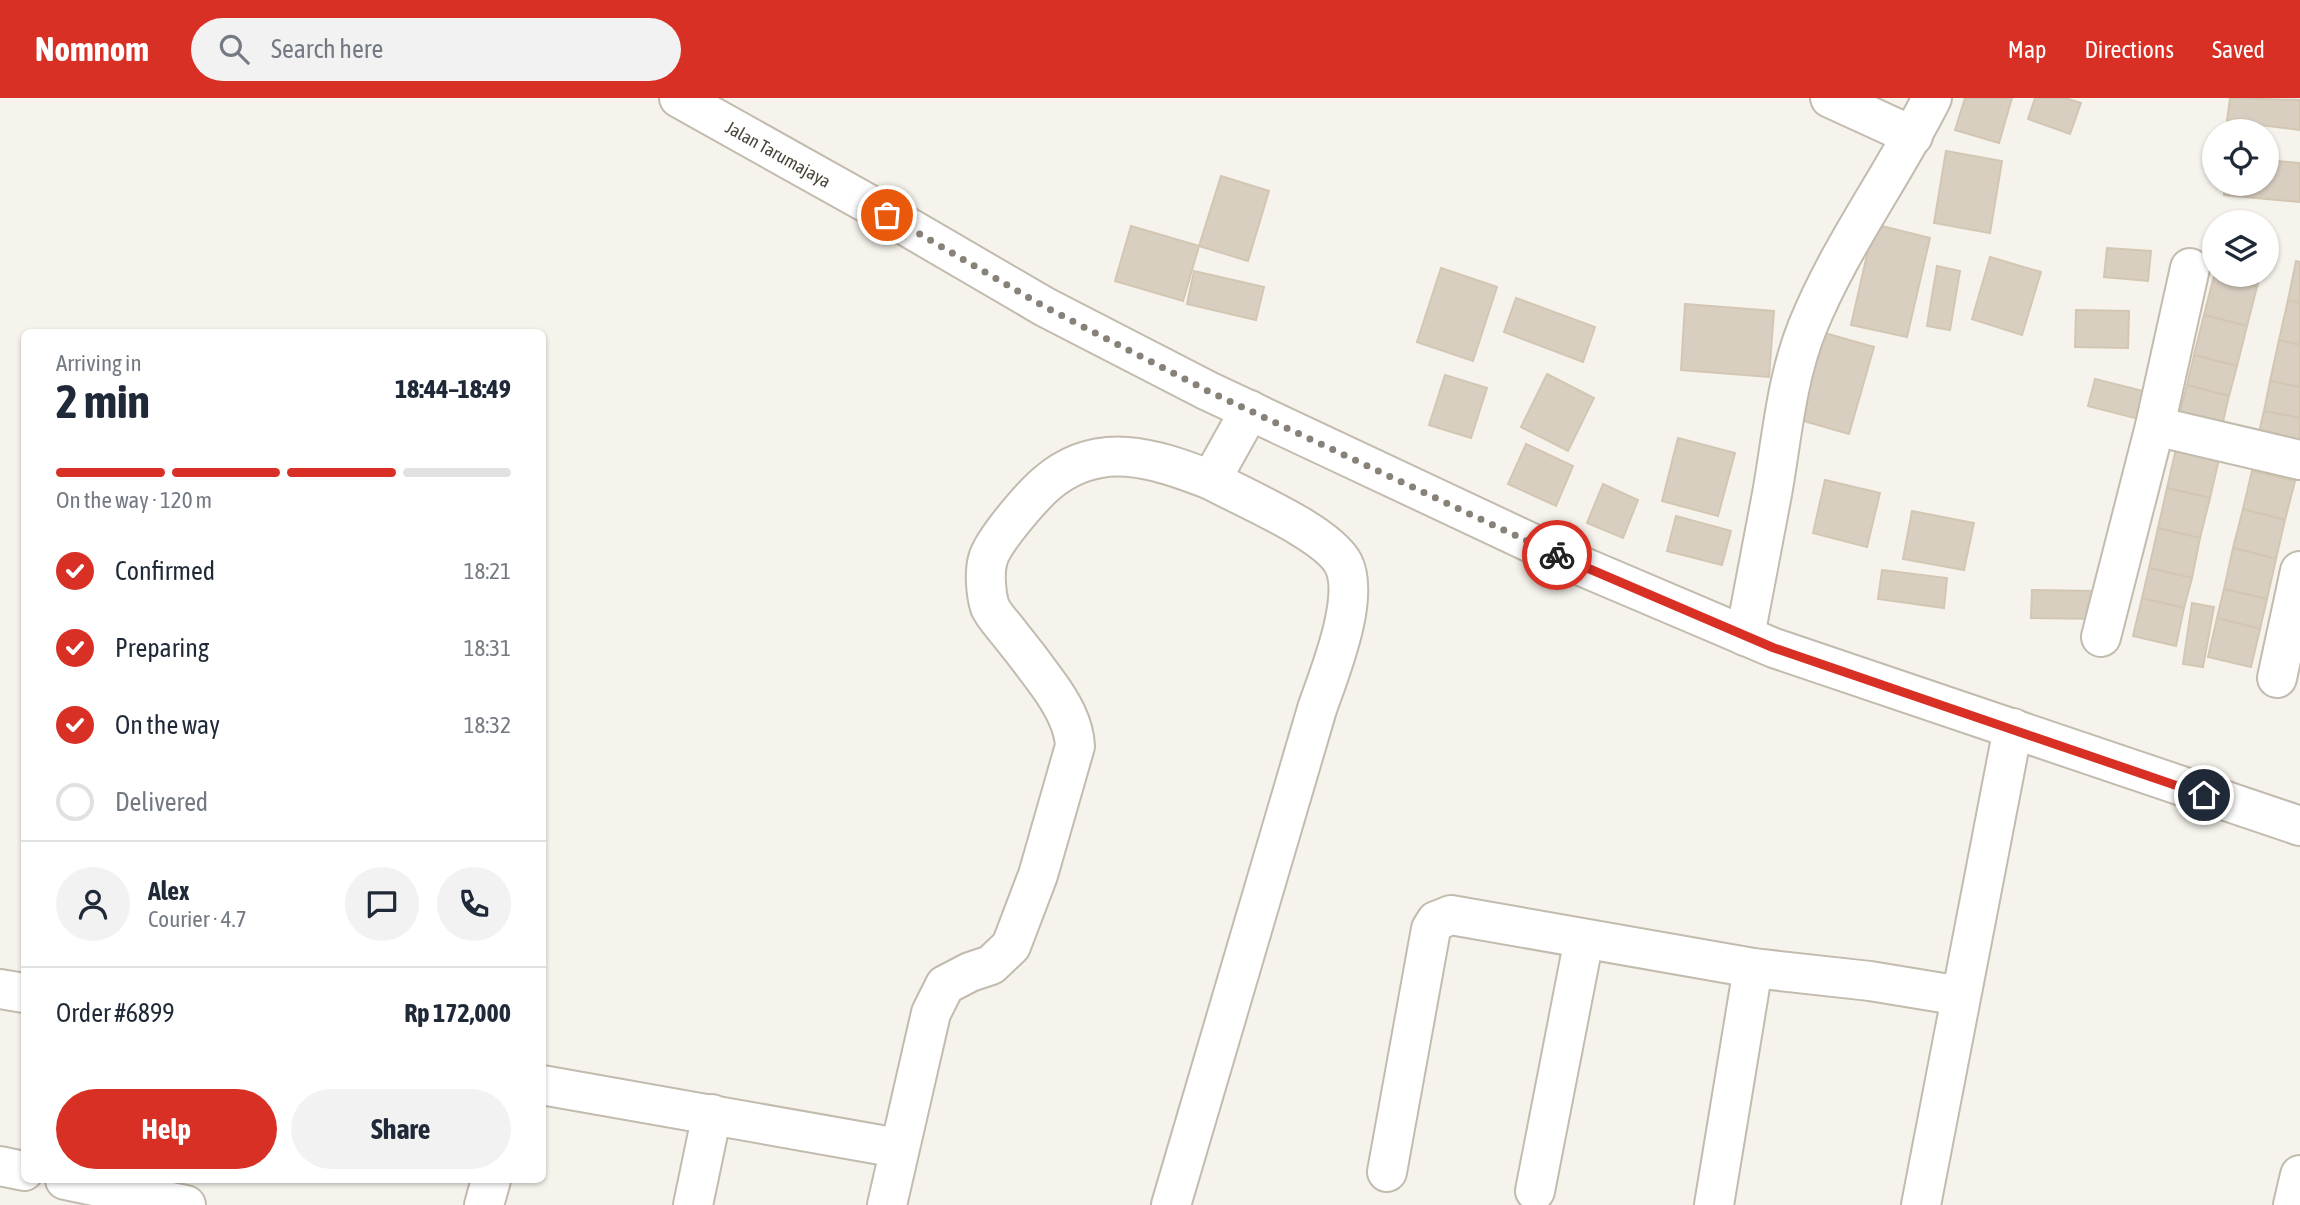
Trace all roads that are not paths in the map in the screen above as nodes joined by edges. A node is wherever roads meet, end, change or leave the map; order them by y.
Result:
1 (678, 98) edge
2 (1830, 98) edge
3 (1932, 98) edge
4 (1913, 136) junction
5 (2190, 268) dead end
6 (1250, 410) junction
7 (2155, 426) junction
8 (2300, 460) edge
9 (1211, 480) junction
10 (2300, 571) edge
11 (1745, 636) junction
12 (2101, 637) dead end
13 (2277, 678) dead end
14 (2013, 728) junction
15 (2300, 826) edge
16 (1584, 939) junction
17 (1753, 968) junction
18 (0, 989) edge
19 (21, 992) edge
20 (1961, 996) junction
21 (546, 1086) edge
22 (712, 1114) junction
23 (898, 1148) junction
24 (0, 1166) edge
25 (21, 1170) edge
26 (1387, 1171) dead end
27 (2300, 1175) edge
28 (80, 1183) edge
29 (490, 1183) edge
30 (1535, 1191) dead end
31 (186, 1205) edge
32 (484, 1205) edge
33 (693, 1205) edge
34 (887, 1205) edge
35 (1171, 1205) edge
36 (1714, 1205) edge
37 (1921, 1205) edge
38 (2293, 1205) edge

1 - 6 street, Jalan Tarumajaya
2 - 4 street
3 - 4 street
4 - 11 street
5 - 7 street
6 - 9 street
6 - 11 street, Jalan Tarumajaya
7 - 8 street
7 - 12 street
9 - 23 street
9 - 35 street
10 - 13 street
11 - 14 street, Jalan Tarumajaya
14 - 15 street, Jalan Tarumajaya
14 - 20 street
16 - 17 street
16 - 26 street
16 - 30 street
17 - 20 street
17 - 36 street
18 - 19 street
20 - 37 street
21 - 22 street
22 - 23 street
22 - 33 street
23 - 34 street
24 - 25 street
27 - 38 street
28 - 31 street
29 - 32 street

